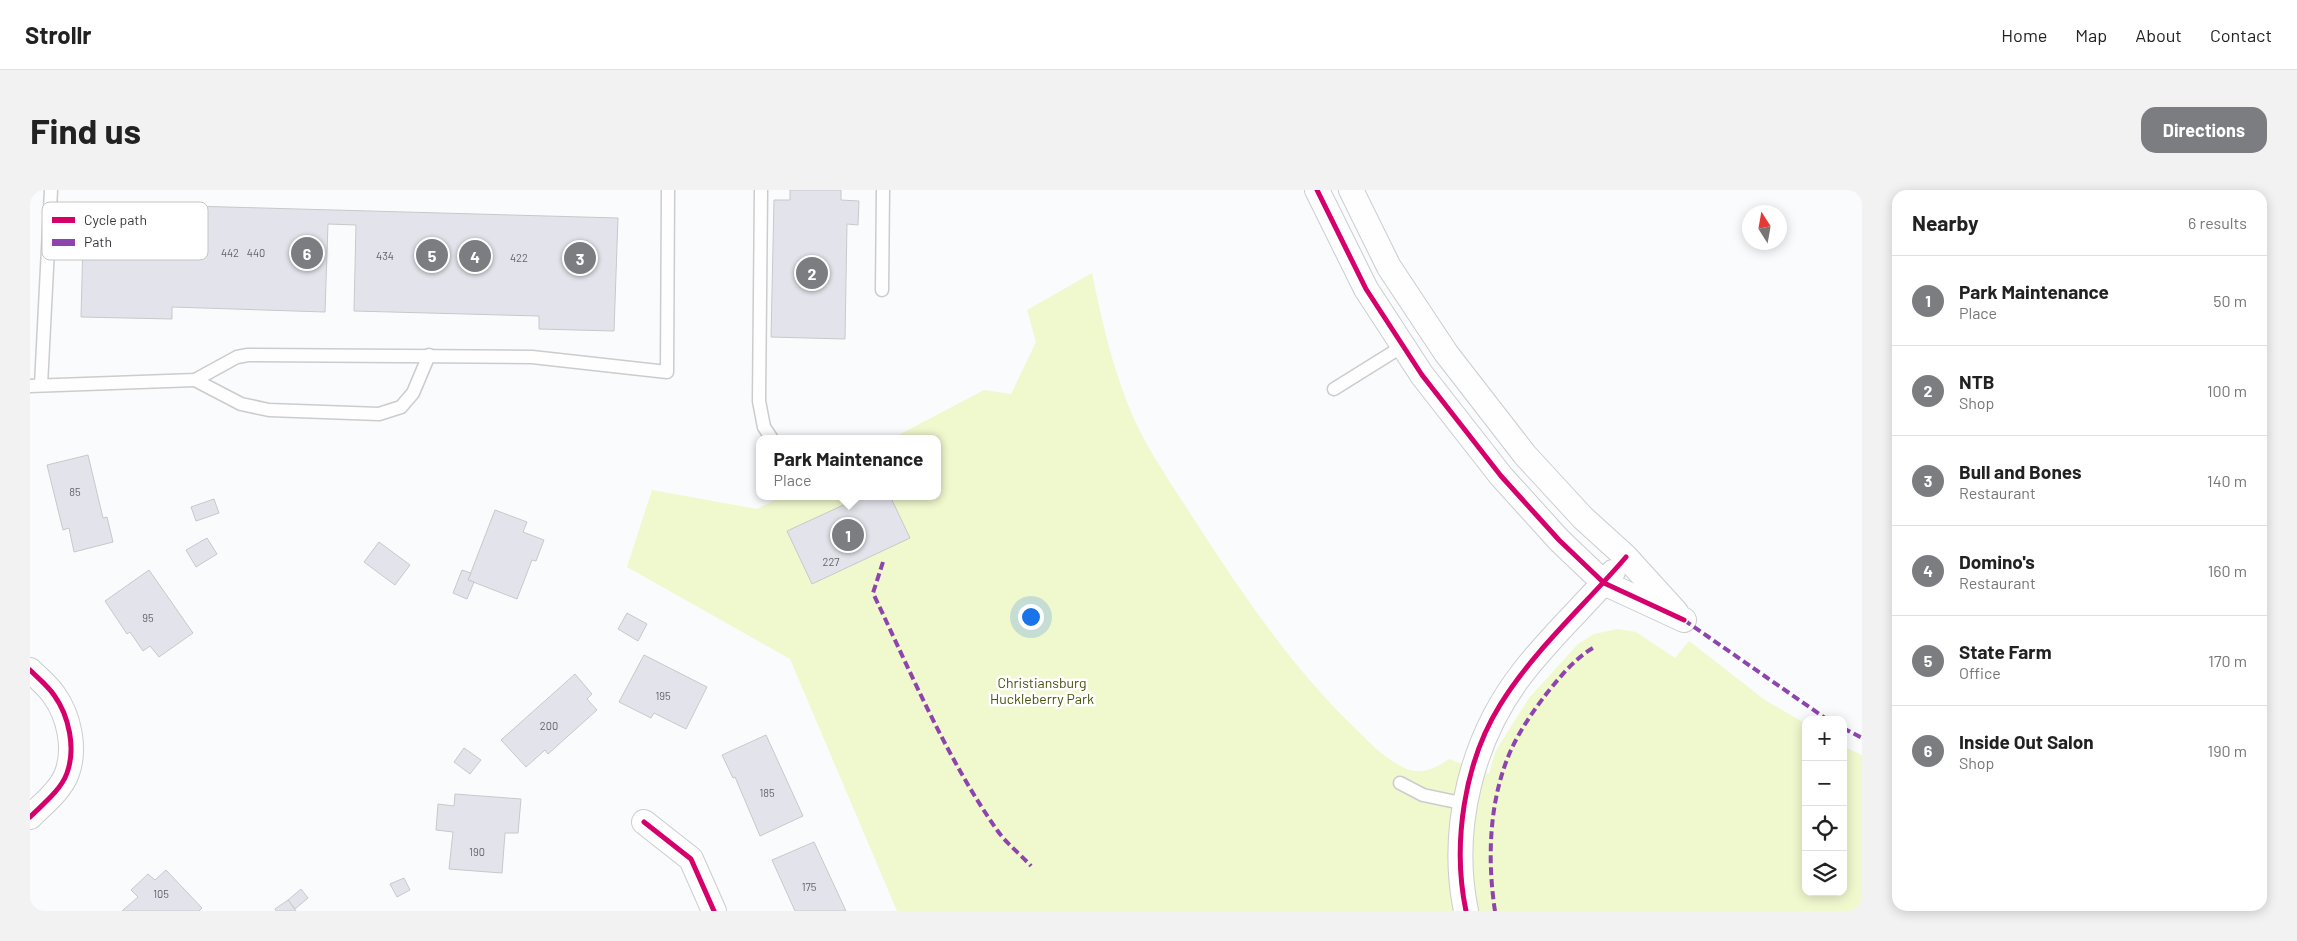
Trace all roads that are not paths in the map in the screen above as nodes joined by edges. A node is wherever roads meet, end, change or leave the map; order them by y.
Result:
1 (668, 190) edge
2 (761, 190) edge
3 (883, 190) edge
4 (1317, 190) edge
5 (1351, 190) edge
6 (45, 260) edge
7 (882, 290) dead end
8 (1403, 346) junction
9 (429, 356) junction
10 (195, 380) junction
11 (35, 386) edge
12 (1334, 389) dead end
13 (769, 435) edge
14 (1626, 557) junction
15 (1604, 583) junction
16 (30, 670) edge
17 (1400, 783) dead end
18 (1466, 804) junction
19 (30, 817) edge
20 (644, 822) dead end
21 (714, 911) edge
22 (1466, 911) edge

1 - 9 lane
2 - 13 lane
3 - 7 lane
4 - 8 street
5 - 14 street
6 - 11 lane
8 - 12 lane
8 - 15 street
9 - 10 lane
9 - 10 lane
10 - 11 lane
14 - 15 street
14 - 15 street
15 - 18 street
16 - 19 street
17 - 18 lane
18 - 22 street
20 - 21 street

